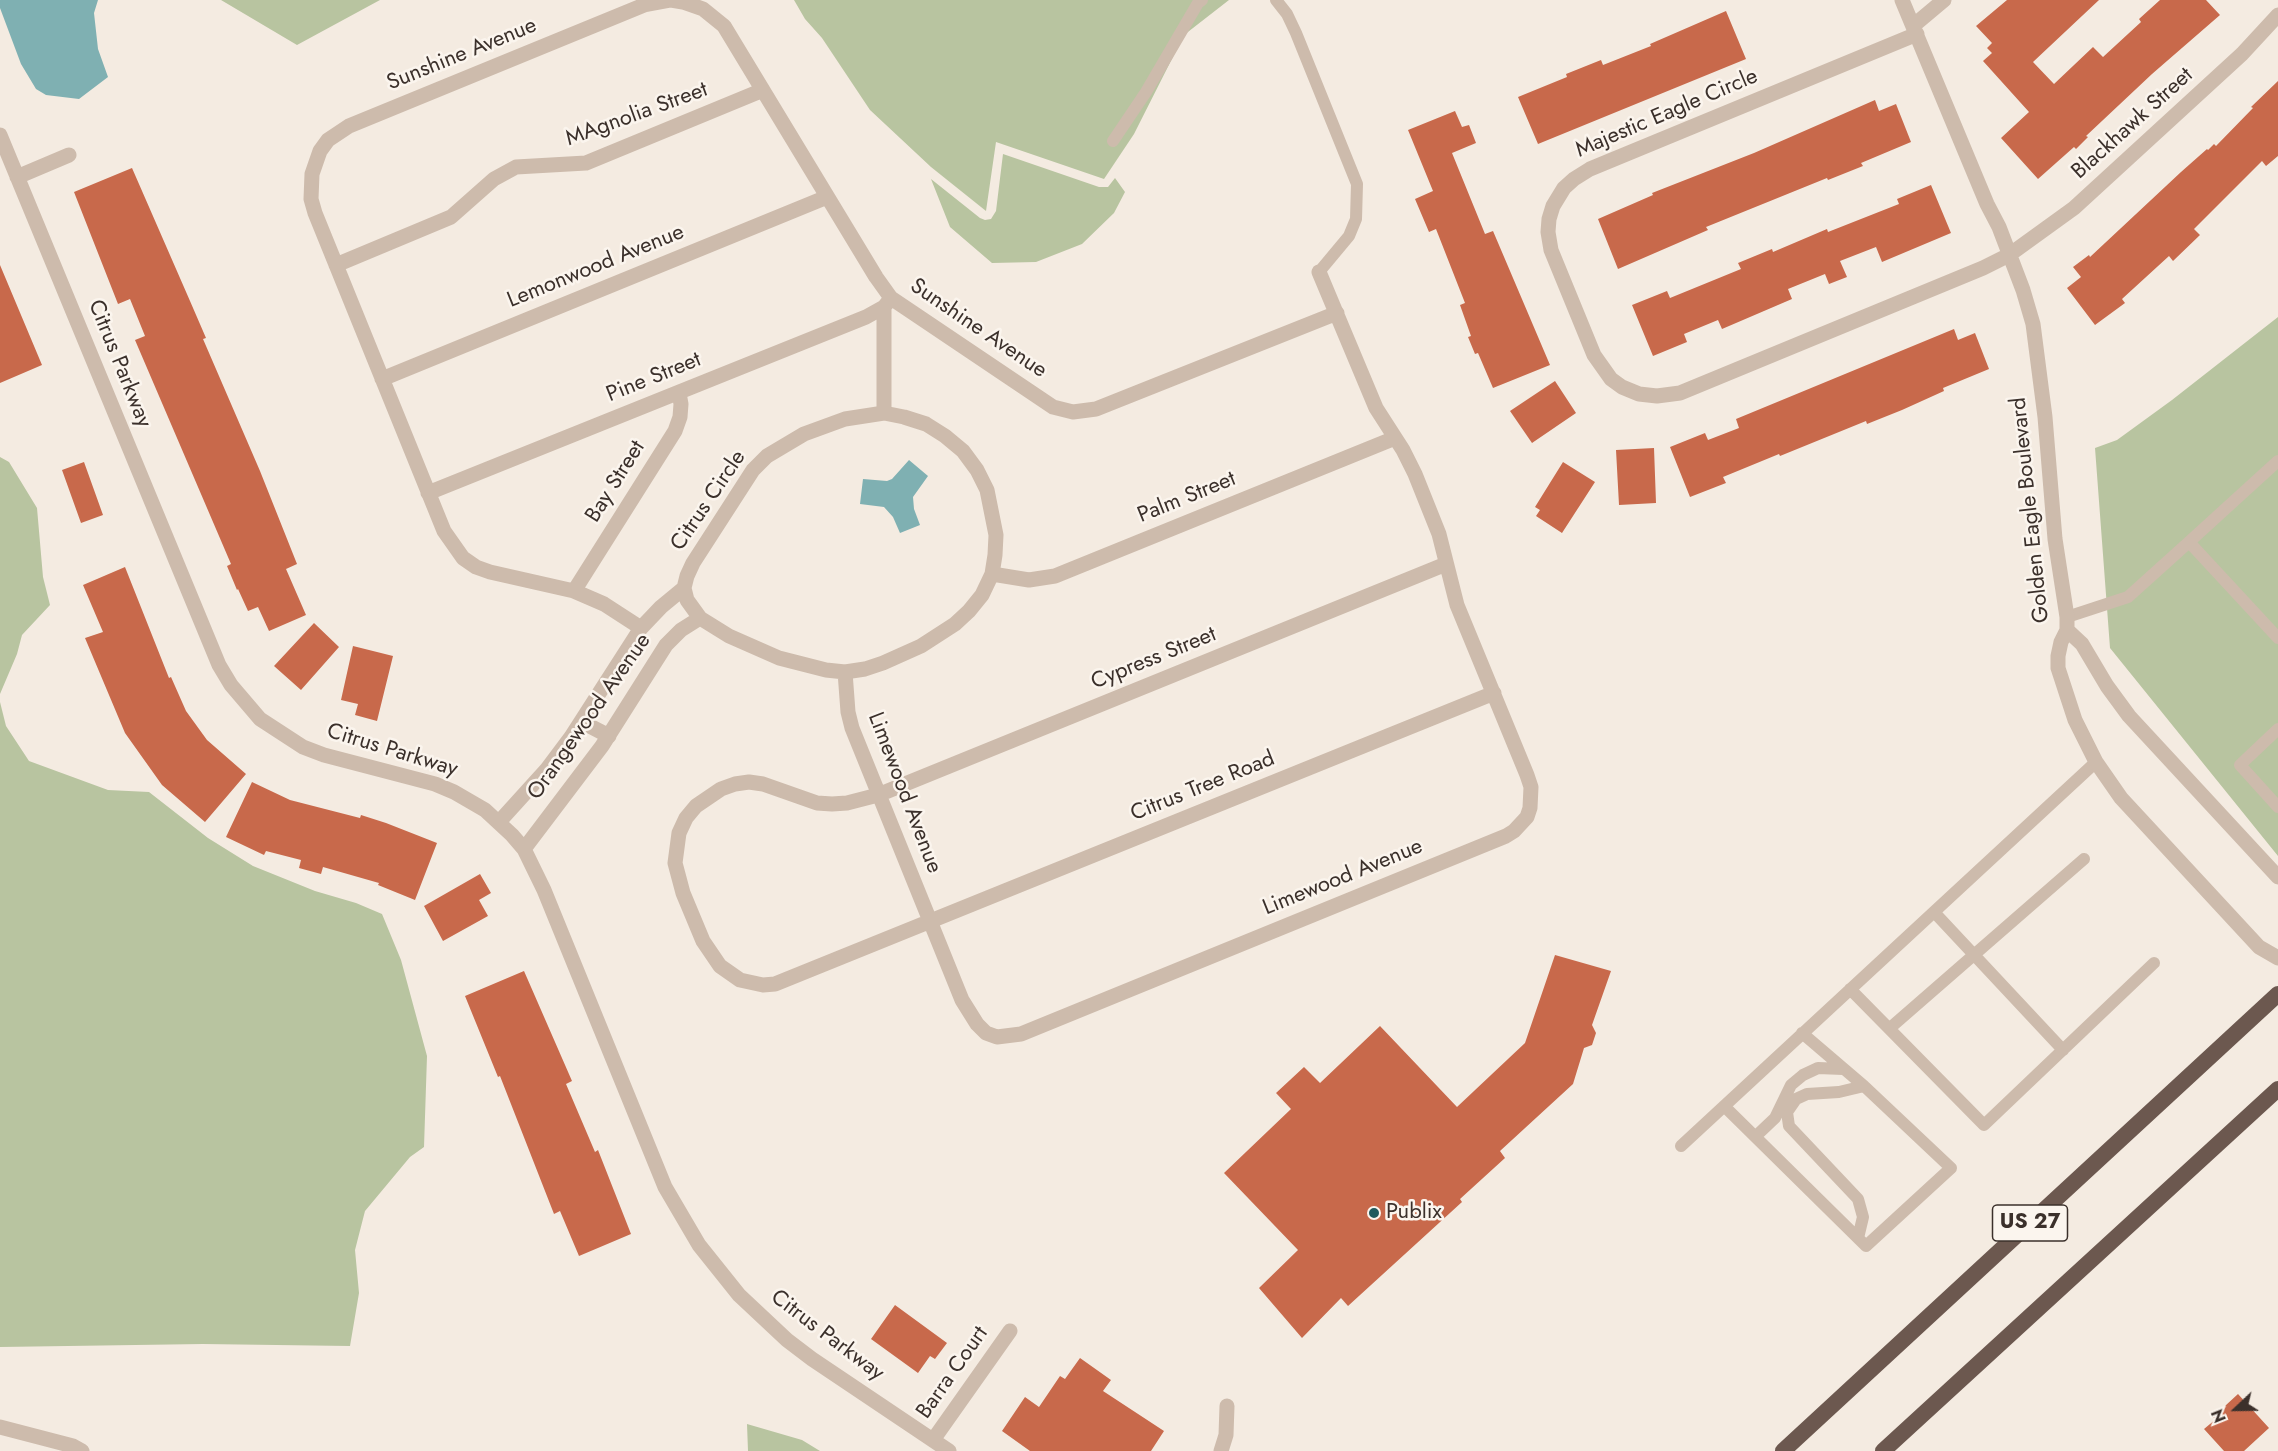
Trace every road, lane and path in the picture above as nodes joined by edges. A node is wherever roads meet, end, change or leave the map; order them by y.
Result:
1 (1202, 0) edge
2 (1276, 0) edge
3 (1902, 0) edge
4 (1944, 0) edge
5 (2278, 15) edge
6 (1915, 30) junction
7 (763, 90) junction
8 (0, 135) edge
9 (1113, 141) dead end
10 (69, 155) dead end
11 (17, 177) junction
12 (827, 197) junction
13 (2009, 255) junction
14 (336, 265) junction
15 (1319, 272) joint
16 (888, 302) junction
17 (1337, 313) junction
18 (382, 380) junction
19 (679, 393) junction
20 (884, 413) junction
21 (1395, 438) junction
22 (2278, 460) edge
23 (428, 493) junction
24 (2189, 542) junction
25 (1446, 564) junction
26 (992, 574) junction
27 (684, 588) junction
28 (574, 591) junction
29 (700, 618) junction
30 (2067, 624) junction
31 (641, 628) junction
32 (2278, 638) edge
33 (845, 672) junction
34 (1494, 693) junction
35 (582, 722) junction
36 (2278, 729) edge
37 (609, 736) junction
38 (2096, 762) junction
39 (878, 795) junction
40 (2278, 807) edge
41 (499, 822) junction
42 (524, 849) junction
43 (2084, 859) dead end
44 (2278, 877) edge
45 (1934, 912) junction
46 (930, 922) junction
47 (1975, 955) junction
48 (2278, 958) edge
49 (2154, 963) dead end
50 (1850, 989) junction
51 (2278, 994) edge
52 (1890, 1028) junction
53 (1802, 1033) junction
54 (2063, 1050) junction
55 (1843, 1069) junction
56 (1864, 1086) junction
57 (2278, 1089) edge
58 (1724, 1106) junction
59 (1756, 1136) junction
60 (1681, 1146) dead end
61 (1858, 1238) junction
62 (1010, 1331) dead end
63 (1227, 1406) dead end
64 (0, 1427) edge
65 (933, 1440) junction
66 (82, 1451) edge
67 (949, 1451) edge
68 (1221, 1451) edge
69 (1783, 1451) edge
70 (1883, 1451) edge

1 - 9 lane
2 - 15 lane
3 - 6 street, Golden Eagle Boulevard
4 - 6 street
5 - 13 street, Blackhawk Street
6 - 13 street, Golden Eagle Boulevard
6 - 13 street, Majestic Eagle Circle
7 - 12 street, Sunshine Avenue
7 - 14 street, MAgnolia Street
7 - 14 street, Sunshine Avenue
8 - 11 street, Citrus Parkway
10 - 11 street
11 - 41 street, Citrus Parkway
12 - 16 street, Sunshine Avenue
12 - 18 street, Lemonwood Avenue
13 - 30 street, Golden Eagle Boulevard
14 - 18 street, Sunshine Avenue
15 - 17 street, Limewood Avenue
16 - 17 street, Sunshine Avenue
16 - 19 street, Pine Street
16 - 20 street
17 - 21 street, Limewood Avenue
18 - 23 street, Sunshine Avenue
19 - 23 street, Pine Street
19 - 28 street, Bay Street
20 - 26 street, Citrus Circle
20 - 27 street, Citrus Circle
21 - 25 street, Limewood Avenue
21 - 26 street, Palm Street
22 - 24 lane
23 - 28 street, Sunshine Avenue
24 - 30 lane
24 - 32 lane
25 - 34 street, Limewood Avenue
25 - 39 street, Cypress Street
26 - 33 street, Citrus Circle
27 - 29 street, Citrus Circle
27 - 31 street
28 - 31 street, Sunshine Avenue
29 - 33 street, Citrus Circle
29 - 37 street, Orangewood Avenue
30 - 38 street, Golden Eagle Boulevard
30 - 44 street
31 - 35 street
33 - 39 street, Limewood Avenue
34 - 46 street, Citrus Tree Road
34 - 46 street, Limewood Avenue
35 - 37 street
35 - 41 street
36 - 40 lane
37 - 42 street, Orangewood Avenue
38 - 45 lane
38 - 48 street, Golden Eagle Boulevard
39 - 46 street, Limewood Avenue
39 - 46 street, Cypress Street
41 - 42 street, Citrus Parkway
42 - 65 street, Citrus Parkway
43 - 47 lane
45 - 47 lane
45 - 50 lane
47 - 52 lane
47 - 54 lane
49 - 54 lane
50 - 52 lane
50 - 53 lane
51 - 69 highway, US 27
52 - 54 lane
53 - 55 lane
53 - 58 lane
55 - 56 lane
55 - 59 lane
56 - 61 lane
56 - 61 lane
57 - 70 highway, US 27
58 - 59 lane
58 - 60 lane
59 - 61 lane
62 - 65 street, Barra Court
63 - 68 street
64 - 66 street
65 - 67 street, Citrus Parkway

